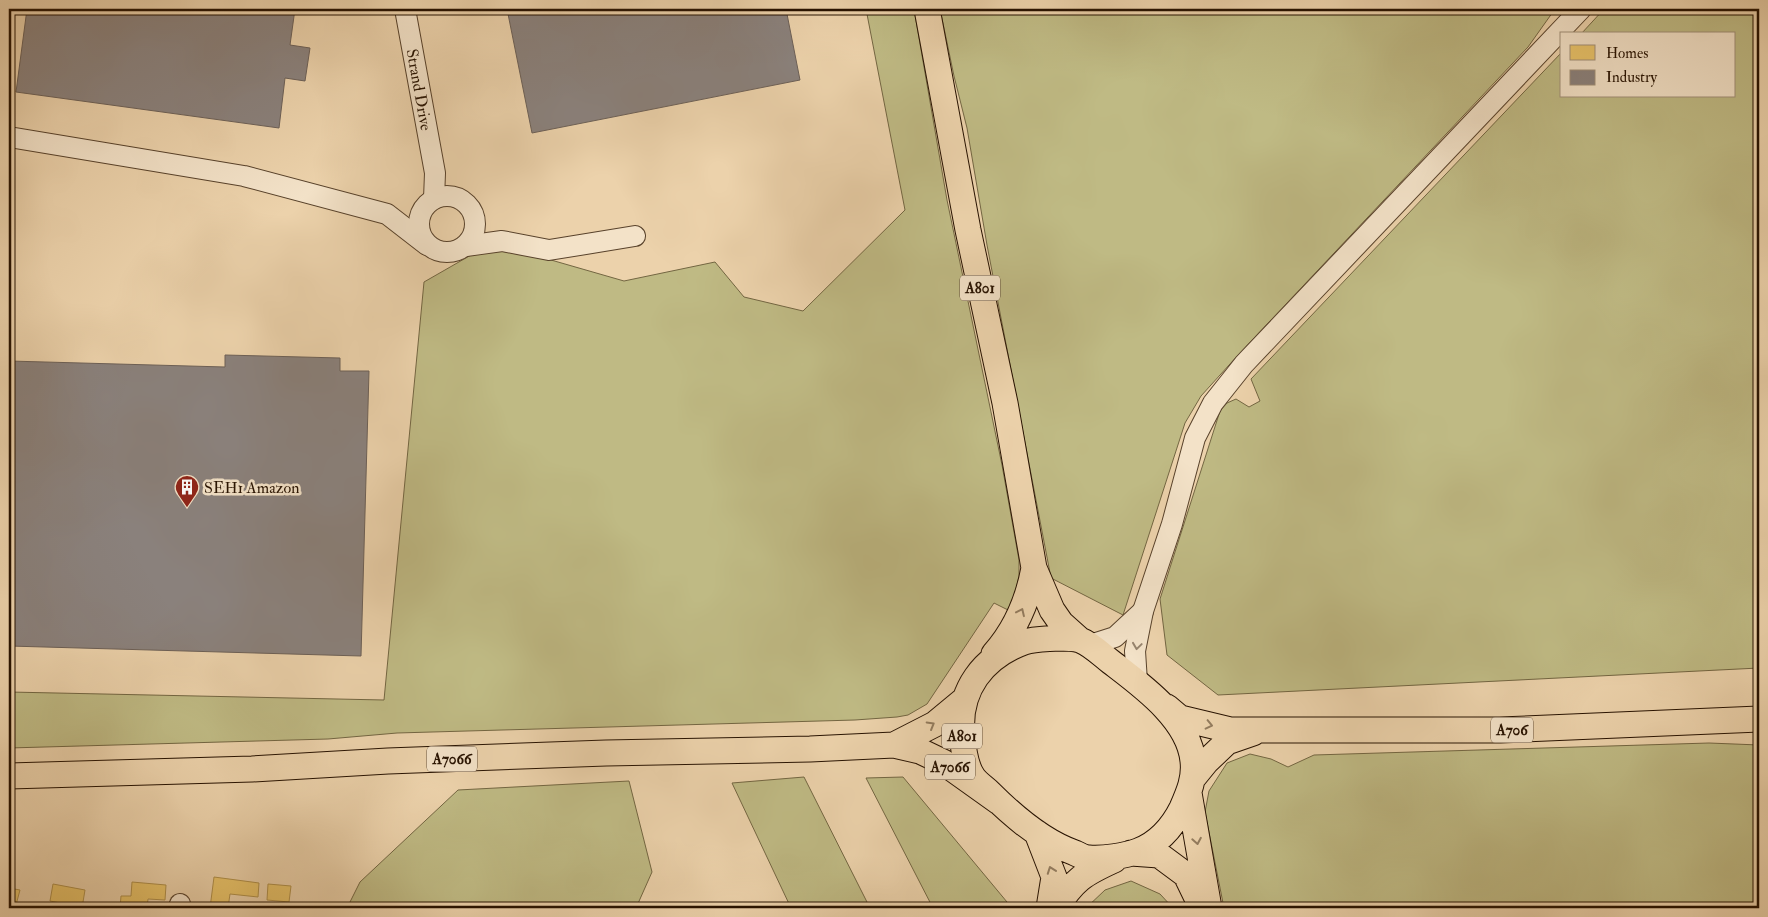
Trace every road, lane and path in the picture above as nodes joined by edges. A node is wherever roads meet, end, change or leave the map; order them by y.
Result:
1 (405, 9) edge
2 (927, 9) edge
3 (1581, 9) edge
4 (9, 137) edge
5 (435, 173) junction
6 (430, 202) junction
7 (464, 204) junction
8 (387, 214) junction
9 (635, 236) dead end
10 (502, 241) junction
11 (427, 245) junction
12 (466, 246) junction
13 (1034, 568) junction
14 (1143, 611) junction
15 (1085, 643) junction
16 (984, 666) junction
17 (1144, 688) junction
18 (964, 700) junction
19 (1759, 719) edge
20 (1265, 729) junction
21 (894, 745) junction
22 (9, 776) edge
23 (1191, 786) junction
24 (999, 802) junction
25 (1037, 833) junction
26 (1128, 854) junction
27 (1049, 908) edge
28 (1056, 908) edge
29 (1202, 908) edge
30 (1209, 908) edge

1 - 5 street, Strand Drive
2 - 13 main road, A801
3 - 14 street
4 - 8 street
5 - 6 street, Strand Drive
5 - 7 street
6 - 7 street
6 - 8 street
6 - 11 street
7 - 10 street
7 - 12 street
8 - 11 street
9 - 10 street
10 - 12 street
11 - 12 street
13 - 15 main road, A801
16 -> 13 main road, A801
14 - 15 street
14 -> 17 street
15 - 16 main road, A801
15 - 17 main road, A801
16 - 18 main road, A801
17 -> 20 main road, A706
17 - 23 main road, A801
21 -> 18 main road, A7066
18 - 24 main road, A801
19 - 20 main road, A706
20 - 23 main road, A706
21 - 22 main road, A7066
21 - 24 main road, A7066
23 - 26 main road, A801
23 -> 30 main road, A801
24 - 25 main road, A801
25 - 26 main road, A801
27 -> 25 main road
26 - 28 main road
26 - 29 main road, A801

